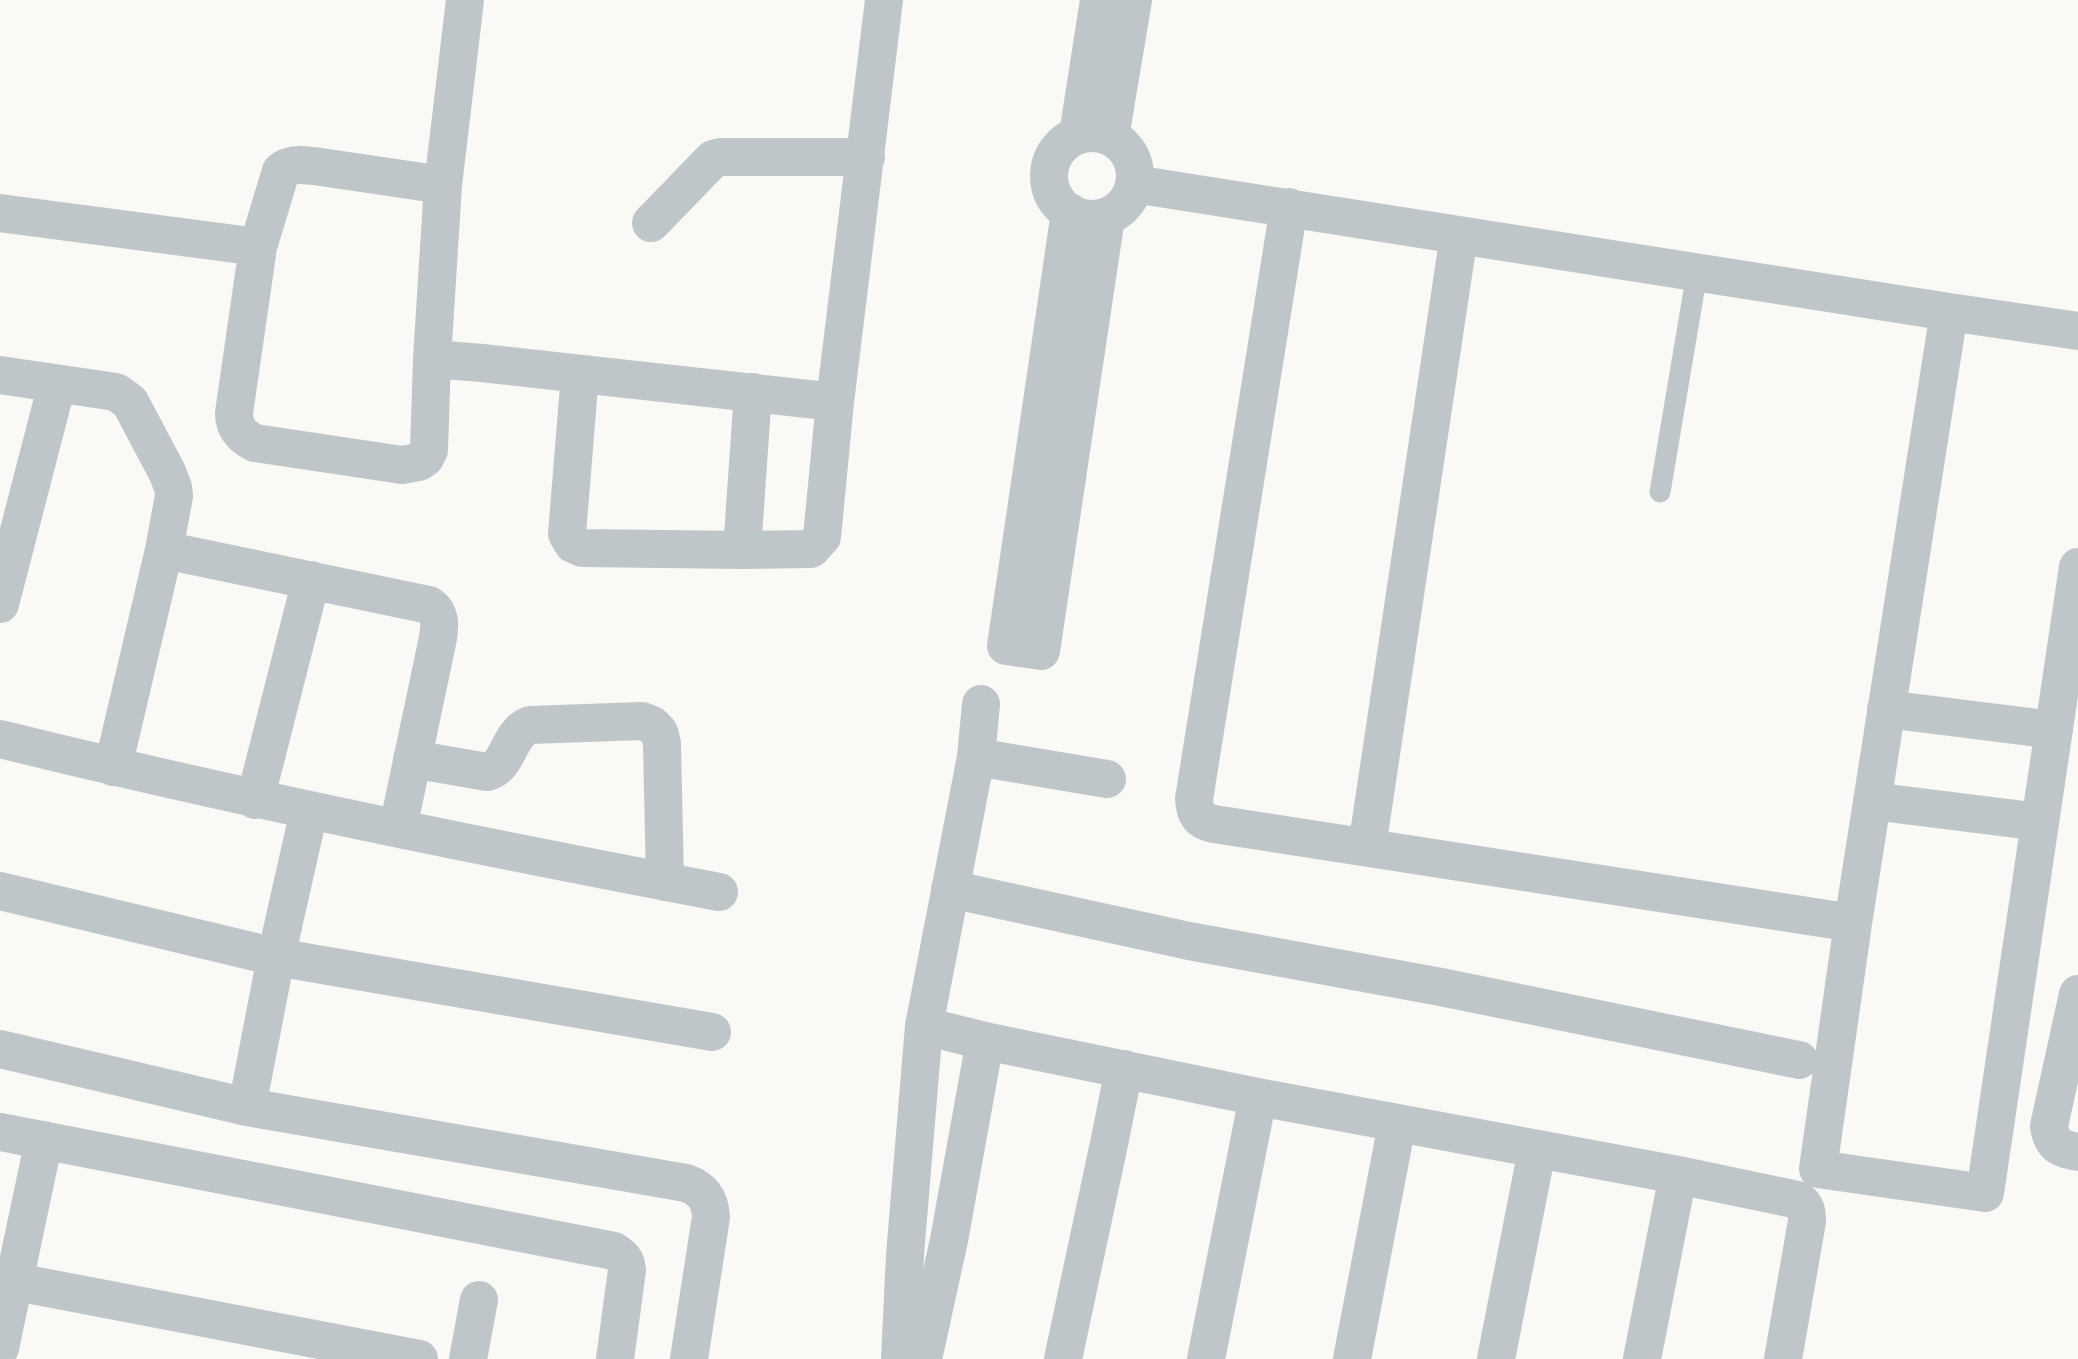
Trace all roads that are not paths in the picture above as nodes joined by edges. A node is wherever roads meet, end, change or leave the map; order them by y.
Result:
1 (465, 0) edge
2 (884, 0) edge
3 (1099, 0) edge
4 (1133, 0) edge
5 (1094, 136) junction
6 (866, 157) junction
7 (1134, 184) junction
8 (443, 185) junction
9 (1289, 207) junction
10 (0, 213) edge
11 (1088, 215) junction
12 (651, 223) dead end
13 (1458, 235) junction
14 (258, 247) junction
15 (1698, 273) junction
16 (1949, 312) junction
17 (2078, 331) edge
18 (432, 359) junction
19 (580, 374) junction
20 (0, 375) edge
21 (57, 384) junction
22 (752, 392) junction
23 (835, 402) junction
24 (1660, 492) dead end
25 (164, 550) junction
26 (742, 550) junction
27 (2078, 567) edge
28 (310, 580) junction
29 (0, 604) edge
30 (981, 704) dead end
31 (1886, 709) junction
32 (2054, 730) junction
33 (0, 739) edge
34 (976, 757) junction
35 (412, 759) junction
36 (113, 767) junction
37 (1107, 779) dead end
38 (255, 800) junction
39 (1872, 801) junction
40 (309, 811) junction
41 (2040, 822) junction
42 (398, 828) junction
43 (1367, 847) junction
44 (665, 882) junction
45 (950, 889) junction
46 (0, 891) edge
47 (719, 892) dead end
48 (1853, 923) junction
49 (276, 957) junction
50 (2077, 1004) edge
51 (924, 1026) junction
52 (712, 1032) dead end
53 (985, 1041) junction
54 (0, 1049) edge
55 (1798, 1060) dead end
56 (1124, 1069) junction
57 (1258, 1097) junction
58 (247, 1107) junction
59 (1397, 1124) junction
60 (0, 1132) edge
61 (44, 1140) junction
62 (1537, 1150) junction
63 (2078, 1152) edge
64 (1678, 1175) junction
65 (7, 1281) edge
66 (479, 1300) dead end
67 (0, 1348) edge
68 (419, 1359) edge
69 (468, 1359) edge
70 (615, 1359) edge
71 (689, 1359) edge
72 (900, 1359) edge
73 (923, 1359) edge
74 (1063, 1359) edge
75 (1206, 1359) edge
76 (1352, 1359) edge
77 (1496, 1359) edge
78 (1642, 1359) edge
79 (1783, 1359) edge

1 - 8 street
2 - 6 street
3 - 5 street
4 - 5 street
5 - 7 street
5 - 11 street
6 - 12 street
6 - 23 street
7 - 9 street
7 - 11 street
8 - 14 street
8 - 18 street
9 - 13 street
9 - 43 street
10 - 14 street
11 - 11 street
13 - 15 street
13 - 43 street
14 - 18 street
15 - 16 street
15 - 24 lane
16 - 17 street
16 - 31 street
18 - 19 street
19 - 22 street
19 - 26 street
20 - 21 street
21 - 25 street
21 - 29 street
22 - 23 street
22 - 26 street
23 - 26 street
25 - 28 street
25 - 36 street
27 - 32 street
28 - 35 street
28 - 38 street
30 - 34 street
31 - 32 street
31 - 39 street
32 - 41 street
33 - 36 street
34 - 37 street
34 - 45 street
35 - 42 street
35 - 44 street
36 - 38 street
38 - 40 street
39 - 41 street
39 - 48 street
40 - 42 street
40 - 49 street
41 - 48 street
42 - 44 street
43 - 48 street
44 - 47 street
45 - 51 street
45 - 55 street
46 - 49 street
49 - 52 street
49 - 58 street
50 - 63 street
51 - 53 street
51 - 72 street
53 - 56 street
53 - 73 street
54 - 58 street
56 - 57 street
56 - 74 street
57 - 59 street
57 - 75 street
58 - 71 street
59 - 62 street
59 - 76 street
60 - 61 street
61 - 65 street
61 - 70 street
62 - 64 street
62 - 77 street
64 - 78 street
64 - 79 street
65 - 67 street
65 - 68 street
66 - 69 street

